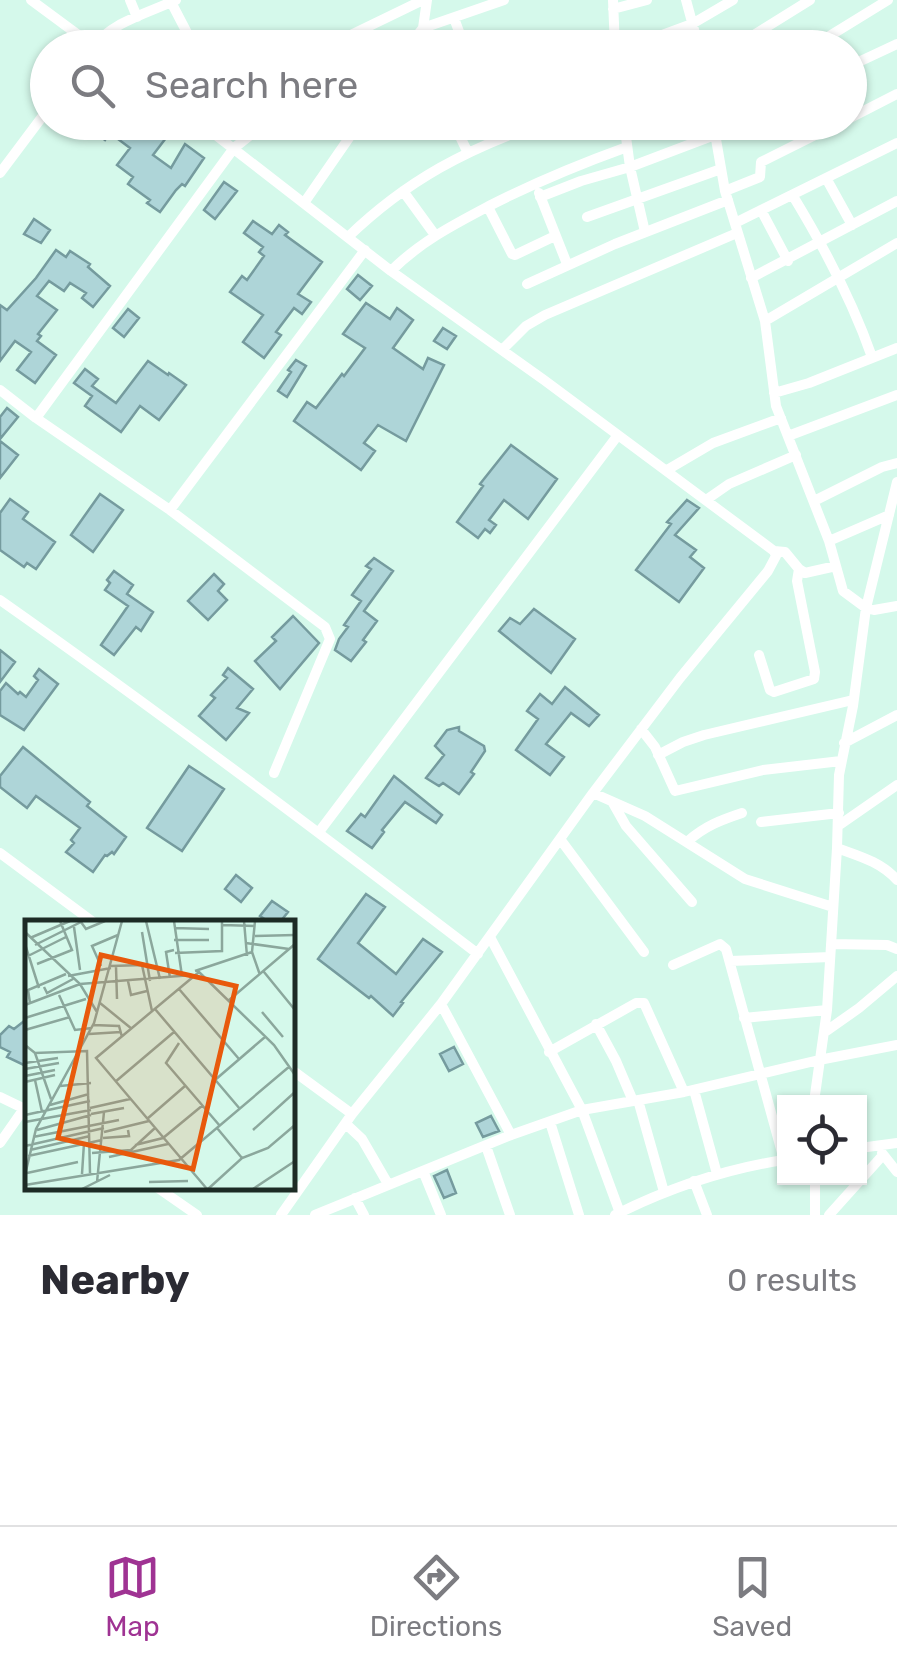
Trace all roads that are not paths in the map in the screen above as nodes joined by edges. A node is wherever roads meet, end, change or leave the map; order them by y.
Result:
1 (32, 0) edge
2 (130, 0) edge
3 (425, 0) edge
4 (504, 0) edge
5 (647, 0) edge
6 (686, 0) edge
7 (810, 0) edge
8 (888, 0) edge
9 (173, 1) edge
10 (728, 1) edge
11 (613, 4) edge
12 (137, 17) junction
13 (454, 18) junction
14 (692, 24) junction
15 (423, 28) joint
16 (72, 30) edge
17 (112, 30) edge
18 (187, 30) edge
19 (362, 30) edge
20 (458, 30) edge
21 (615, 30) edge
22 (680, 30) edge
23 (694, 30) edge
24 (761, 30) edge
25 (839, 30) edge
26 (897, 44) edge
27 (867, 58) edge
28 (897, 94) edge
29 (867, 109) edge
30 (30, 133) edge
31 (223, 140) edge
32 (244, 140) edge
33 (348, 140) edge
34 (461, 140) edge
35 (498, 140) edge
36 (626, 140) edge
37 (688, 140) edge
38 (716, 140) edge
39 (805, 140) edge
40 (897, 143) edge
41 (627, 147) junction
42 (234, 148) junction
43 (467, 152) junction
44 (630, 167) junction
45 (721, 169) junction
46 (0, 173) edge
47 (826, 178) junction
48 (534, 183) junction
49 (402, 191) junction
50 (727, 196) junction
51 (793, 196) junction
52 (540, 197) junction
53 (637, 199) junction
54 (897, 201) edge
55 (304, 203) junction
56 (488, 207) junction
57 (761, 210) junction
58 (587, 217) dead end
59 (852, 225) junction
60 (736, 228) junction
61 (645, 232) junction
62 (435, 235) junction
63 (556, 236) junction
64 (348, 237) junction
65 (821, 242) junction
66 (897, 243) edge
67 (365, 250) junction
68 (788, 261) junction
69 (568, 264) junction
70 (391, 270) junction
71 (751, 278) junction
72 (838, 278) junction
73 (527, 284) dead end
74 (765, 322) junction
75 (897, 348) edge
76 (502, 350) junction
77 (872, 358) junction
78 (0, 390) edge
79 (774, 393) junction
80 (897, 394) edge
81 (36, 418) junction
82 (781, 418) junction
83 (618, 435) junction
84 (788, 436) junction
85 (796, 455) junction
86 (897, 462) edge
87 (667, 470) junction
88 (897, 482) edge
89 (706, 500) junction
90 (814, 501) junction
91 (170, 510) junction
92 (889, 515) junction
93 (897, 534) edge
94 (829, 541) junction
95 (884, 541) junction
96 (774, 551) junction
97 (836, 566) junction
98 (799, 569) junction
99 (0, 600) edge
100 (897, 606) edge
101 (866, 608) junction
102 (760, 654) dead end
103 (854, 700) junction
104 (897, 715) edge
105 (641, 729) junction
106 (844, 743) junction
107 (658, 755) junction
108 (841, 762) junction
109 (274, 774) dead end
110 (897, 785) edge
111 (593, 793) junction
112 (613, 802) junction
113 (742, 812) dead end
114 (839, 814) junction
115 (762, 822) dead end
116 (838, 826) junction
117 (319, 832) junction
118 (560, 839) junction
119 (688, 842) junction
120 (837, 848) junction
121 (0, 853) edge
122 (895, 873) edge
123 (692, 902) dead end
124 (832, 908) junction
125 (90, 920) edge
126 (490, 937) junction
127 (831, 944) junction
128 (897, 948) edge
129 (644, 952) dead end
130 (478, 954) junction
131 (830, 958) junction
132 (730, 961) junction
133 (672, 965) dead end
134 (897, 976) edge
135 (442, 1004) junction
136 (827, 1010) junction
137 (744, 1018) junction
138 (596, 1024) junction
139 (825, 1032) junction
140 (897, 1045) edge
141 (549, 1052) junction
142 (819, 1060) junction
143 (295, 1073) edge
144 (760, 1075) junction
145 (688, 1091) junction
146 (815, 1095) edge
147 (0, 1098) edge
148 (635, 1101) junction
149 (25, 1110) edge
150 (582, 1110) junction
151 (25, 1111) edge
152 (349, 1119) junction
153 (550, 1122) junction
154 (512, 1135) junction
155 (777, 1135) edge
156 (0, 1143) edge
157 (897, 1143) edge
158 (486, 1146) junction
159 (867, 1149) edge
160 (880, 1151) junction
161 (777, 1161) edge
162 (423, 1171) junction
163 (897, 1172) edge
164 (718, 1174) junction
165 (694, 1181) junction
166 (388, 1184) junction
167 (815, 1185) edge
168 (161, 1190) edge
169 (664, 1192) junction
170 (356, 1198) junction
171 (290, 1210) edge
172 (617, 1214) edge
173 (197, 1215) edge
174 (281, 1215) edge
175 (315, 1215) edge
176 (364, 1215) edge
177 (441, 1215) edge
178 (510, 1215) edge
179 (579, 1215) edge
180 (707, 1215) edge
181 (815, 1215) edge
182 (829, 1215) edge

1 - 16 street
2 - 12 street
3 - 15 street
3 - 19 street
4 - 13 street
5 - 11 street
6 - 14 street
7 - 24 street
8 - 25 street
9 - 12 street
9 - 18 street
10 - 14 street
11 - 21 street
12 - 17 street
13 - 15 street
13 - 20 street
14 - 22 street
14 - 23 street
26 - 27 street
28 - 29 street
30 - 46 street
31 - 42 street
32 - 42 street
33 - 55 street
34 - 43 street
35 - 43 street
36 - 41 street
37 - 44 street
38 - 45 street
39 - 50 street
40 - 47 street
41 - 44 street
41 - 48 street
42 - 55 street
42 - 81 street
43 - 49 street
44 - 52 street
44 - 53 street
45 - 50 street
45 - 53 street
47 - 51 street
47 - 59 street
48 - 52 street
48 - 56 street
49 - 62 street
49 - 64 street
50 - 60 street
50 - 61 street
51 - 57 street
51 - 65 street
52 - 63 street
53 - 58 street
53 - 61 street
54 - 59 street
55 - 64 street
56 - 62 street
56 - 63 street
57 - 60 street
57 - 68 street
59 - 65 street
60 - 71 street
60 - 76 street
61 - 69 street
62 - 70 street
63 - 69 street
64 - 67 street
65 - 68 street
65 - 72 street
66 - 72 street
67 - 70 street
67 - 91 street
68 - 71 street
69 - 73 street
70 - 76 street
71 - 74 street
72 - 74 street
72 - 77 street
74 - 79 street
75 - 77 street
76 - 83 street
77 - 79 street
78 - 81 street
79 - 82 street
80 - 84 street
81 - 91 street
82 - 84 street
82 - 87 street
83 - 87 street
83 - 117 street
84 - 85 street
85 - 89 street
85 - 90 street
86 - 90 street
87 - 89 street
88 - 92 street
89 - 96 street
90 - 94 street
91 - 109 street
92 - 94 street
92 - 95 street
93 - 95 street
94 - 97 street
95 - 101 street
96 - 98 street
96 - 105 street
97 - 98 street
97 - 101 street
98 - 102 street
99 - 117 street
100 - 101 street
101 - 103 street
103 - 106 street
103 - 107 street
104 - 106 street
105 - 107 street
105 - 111 street
106 - 108 street
107 - 108 street
108 - 114 street
110 - 116 street
111 - 112 street
111 - 118 street
112 - 119 street
112 - 123 street
113 - 119 street
114 - 115 street
114 - 116 street
116 - 120 street
117 - 130 street
118 - 126 street
118 - 129 street
119 - 124 street
120 - 122 street
120 - 124 street
121 - 125 street
124 - 127 street
126 - 130 street
126 - 141 street
127 - 128 street
127 - 131 street
130 - 135 street
131 - 132 street
131 - 136 street
132 - 133 street
132 - 137 street
134 - 139 street
135 - 152 street
135 - 154 street
136 - 137 street
136 - 139 street
137 - 144 street
138 - 141 street
138 - 145 street
138 - 148 street
139 - 142 street
140 - 142 street
141 - 150 street
142 - 144 street
142 - 146 street
143 - 152 street
144 - 145 street
144 - 155 street
145 - 148 street
145 - 164 street
147 - 149 street
148 - 150 street
148 - 169 street
150 - 153 street
150 - 172 street
151 - 156 street
152 - 166 street
152 - 171 street
153 - 154 street
153 - 179 street
154 - 158 street
157 - 160 street
158 - 162 street
158 - 178 street
159 - 160 street
160 - 163 street
160 - 182 street
161 - 164 street
162 - 166 street
162 - 177 street
164 - 165 street
165 - 169 street
165 - 180 street
166 - 170 street
167 - 181 street
168 - 173 street
169 - 172 street
170 - 175 street
170 - 176 street
171 - 174 street

